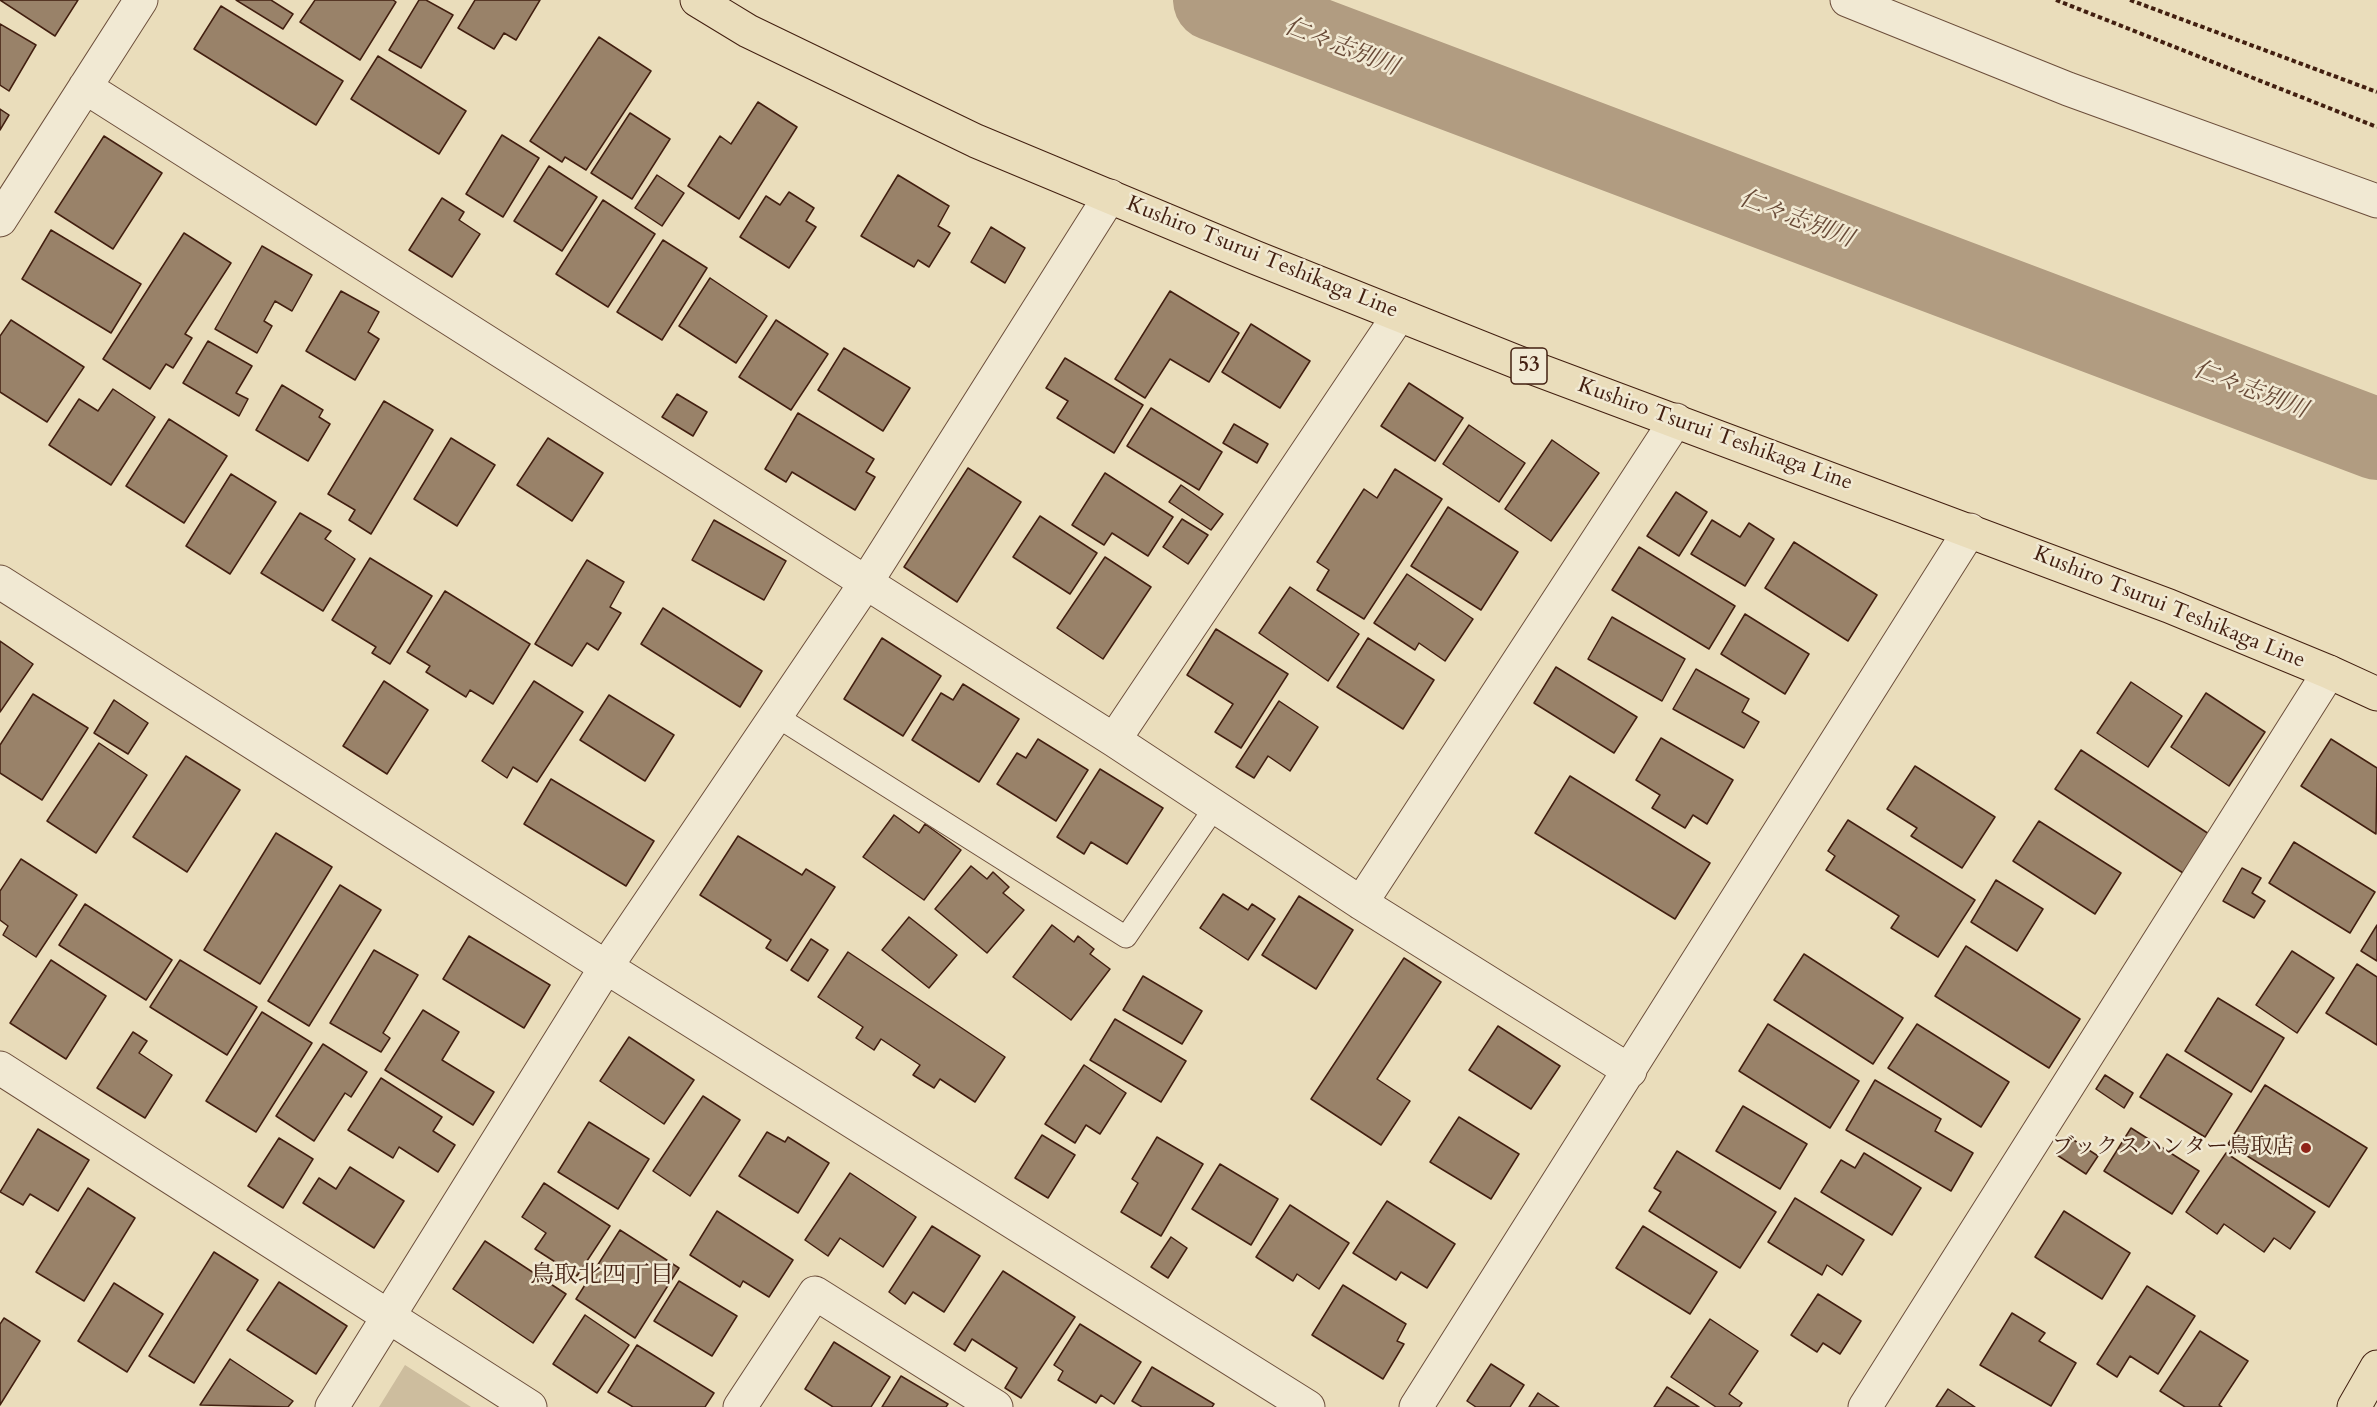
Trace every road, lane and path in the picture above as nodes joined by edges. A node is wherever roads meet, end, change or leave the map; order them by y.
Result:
1 (141, 0) edge
2 (698, 0) edge
3 (1847, 0) edge
4 (2056, 0) edge
5 (2130, 0) edge
6 (85, 87) junction
7 (2377, 92) edge
8 (2377, 127) edge
9 (1110, 196) junction
10 (2377, 201) edge
11 (0, 220) edge
12 (1399, 315) junction
13 (1676, 420) junction
14 (1970, 530) junction
15 (0, 582) edge
16 (865, 584) junction
17 (2330, 672) junction
18 (2377, 694) edge
19 (776, 716) junction
20 (1114, 740) junction
21 (1215, 807) junction
22 (1360, 903) junction
23 (606, 967) junction
24 (0, 1068) edge
25 (1630, 1071) junction
26 (387, 1317) junction
27 (2377, 1367) edge
28 (332, 1407) edge
29 (530, 1407) edge
30 (740, 1407) edge
31 (996, 1407) edge
32 (1308, 1407) edge
33 (1416, 1407) edge
34 (1865, 1407) edge
35 (2354, 1407) edge

1 - 6 street
2 - 9 main road, Kushiro Tsurui Teshikaga Line / 53
3 - 10 street
4 - 8 path
5 - 7 path
6 - 11 street
6 - 16 street
9 - 12 main road, Kushiro Tsurui Teshikaga Line / 53
9 - 16 street
12 - 13 main road, Kushiro Tsurui Teshikaga Line / 53
12 - 20 street
13 - 14 main road, Kushiro Tsurui Teshikaga Line / 53
13 - 22 street
14 - 17 main road, Kushiro Tsurui Teshikaga Line / 53
14 - 25 street
15 - 23 street
16 - 19 street
16 - 20 street
17 - 18 main road, Kushiro Tsurui Teshikaga Line / 53
17 - 34 street
19 - 21 lane
19 - 23 street
20 - 21 street
21 - 22 street
22 - 25 street
23 - 26 street
23 - 32 street
24 - 26 street
25 - 33 street
26 - 28 street
26 - 29 street
27 - 35 main road
30 - 31 street

